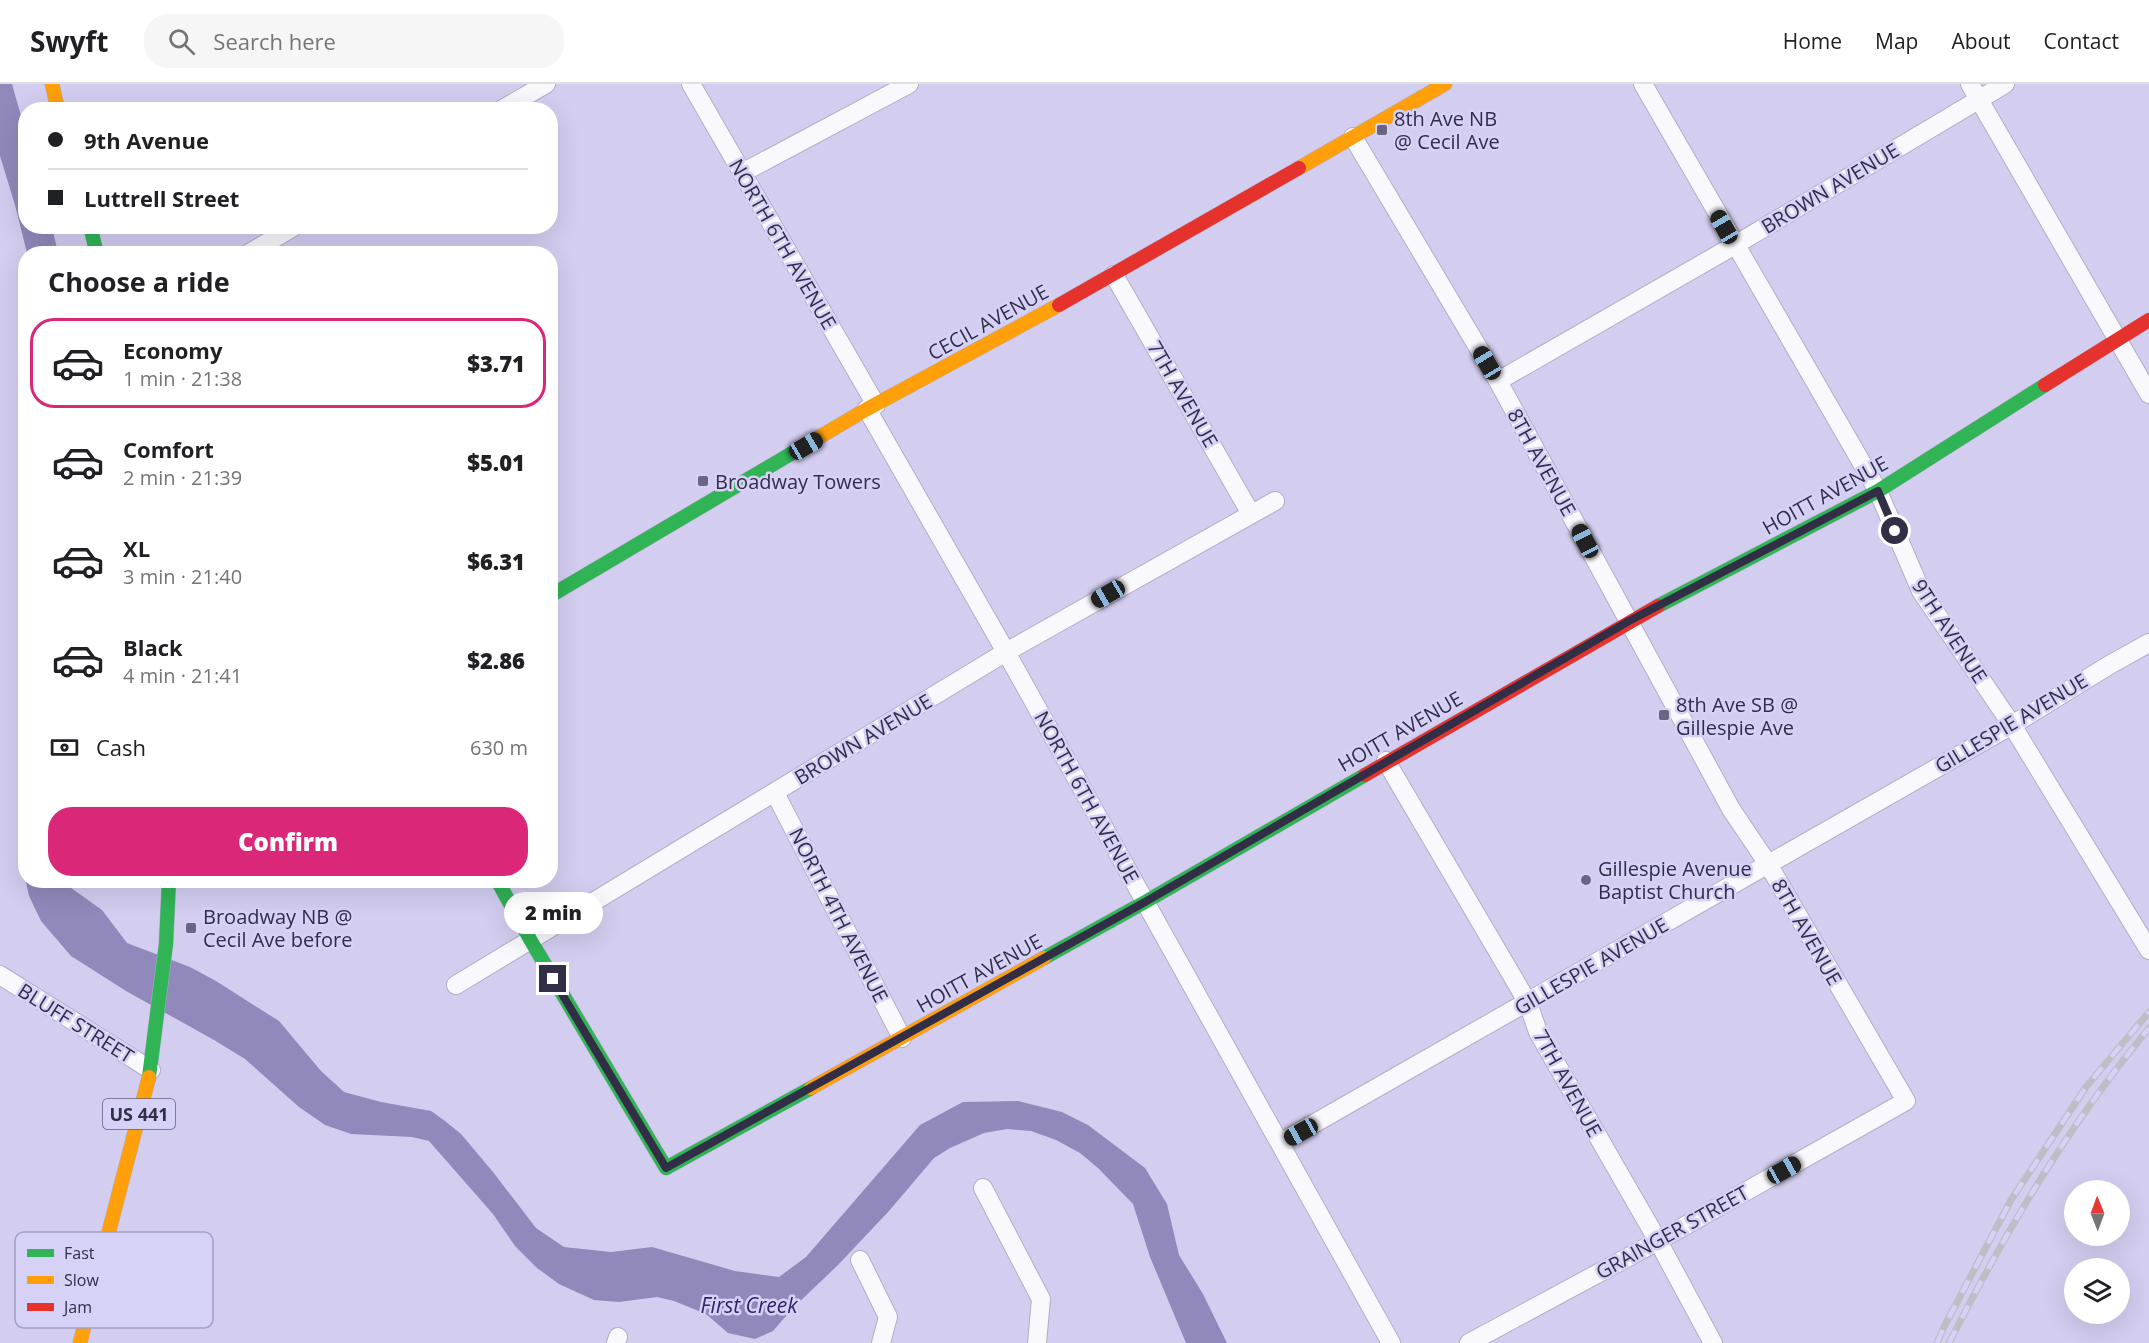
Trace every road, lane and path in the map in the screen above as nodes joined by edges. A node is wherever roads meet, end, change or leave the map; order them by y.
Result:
1 (52, 84) edge
2 (546, 84) edge
3 (691, 84) edge
4 (909, 84) edge
5 (1445, 84) edge
6 (1643, 84) edge
7 (2005, 84) edge
8 (1974, 92) edge
9 (56, 102) edge
10 (515, 102) edge
11 (1353, 137) junction
12 (742, 173) junction
13 (282, 234) edge
14 (1735, 245) junction
15 (261, 246) edge
16 (1114, 275) junction
17 (2149, 320) edge
18 (2118, 339) junction
19 (1498, 381) junction
20 (2149, 394) edge
21 (871, 407) junction
22 (1878, 491) junction
23 (1275, 501) dead end
24 (1251, 514) junction
25 (558, 591) edge
26 (1629, 621) junction
27 (2149, 643) edge
28 (1006, 652) junction
29 (2012, 725) junction
30 (1386, 761) junction
31 (776, 793) junction
32 (1768, 864) junction
33 (169, 888) edge
34 (501, 888) edge
35 (1145, 902) junction
36 (531, 941) junction
37 (2149, 950) edge
38 (0, 975) edge
39 (456, 985) dead end
40 (1528, 1003) junction
41 (902, 1038) junction
42 (151, 1070) junction
43 (1906, 1101) joint
44 (1280, 1143) junction
45 (983, 1188) dead end
46 (109, 1227) junction
47 (106, 1232) edge
48 (108, 1232) edge
49 (1658, 1241) junction
50 (860, 1260) dead end
51 (84, 1328) edge
52 (80, 1343) edge
53 (881, 1343) edge
54 (1037, 1343) edge
55 (1391, 1343) edge
56 (1469, 1343) edge
57 (1713, 1343) edge

1 - 9 street
2 - 10 street
3 - 12 street, NORTH 6TH AVENUE
4 - 12 street
5 - 11 street, CECIL AVENUE
6 - 14 street, 9TH AVENUE
7 - 8 street, BROWN AVENUE
8 - 14 street, BROWN AVENUE
8 - 18 street
11 - 16 street, CECIL AVENUE
11 - 19 street, 8TH AVENUE
12 - 21 street, NORTH 6TH AVENUE
13 - 15 street
14 - 19 street, BROWN AVENUE
14 - 22 street, 9TH AVENUE
16 - 21 street, CECIL AVENUE
16 - 24 street, 7TH AVENUE
17 - 18 street, HOITT AVENUE
18 - 20 street
18 - 22 street, HOITT AVENUE
19 - 26 street, 8TH AVENUE
21 - 25 street, CECIL AVENUE
21 - 28 street, NORTH 6TH AVENUE
22 - 26 street, HOITT AVENUE
22 - 29 street, 9TH AVENUE
23 - 24 street, BROWN AVENUE
24 - 28 street, BROWN AVENUE
26 - 30 street, HOITT AVENUE
26 - 32 street, 8TH AVENUE
27 - 29 street, GILLESPIE AVENUE
28 - 31 street, BROWN AVENUE
28 - 35 street, NORTH 6TH AVENUE
29 - 32 street, GILLESPIE AVENUE
29 - 37 street, 9TH AVENUE
30 - 35 street, HOITT AVENUE
30 - 40 street, 7TH AVENUE
31 - 36 street, BROWN AVENUE
31 - 41 street, NORTH 4TH AVENUE
32 - 40 street, GILLESPIE AVENUE
32 - 43 street, 8TH AVENUE
33 - 42 street, US 441
34 - 36 street
35 - 41 street, HOITT AVENUE
35 - 44 street, NORTH 6TH AVENUE
36 - 39 street, BROWN AVENUE
36 - 41 street, HOITT AVENUE
38 - 42 street, BLUFF STREET
40 - 44 street, GILLESPIE AVENUE
40 - 49 street, 7TH AVENUE
42 - 46 street, US 441
43 - 49 street, GRAINGER STREET
44 - 55 street, NORTH 6TH AVENUE
45 - 54 street
46 - 47 street
46 - 48 street, US 441
49 - 56 street, GRAINGER STREET
49 - 57 street, 7TH AVENUE
50 - 53 street
51 - 52 street, US 441

